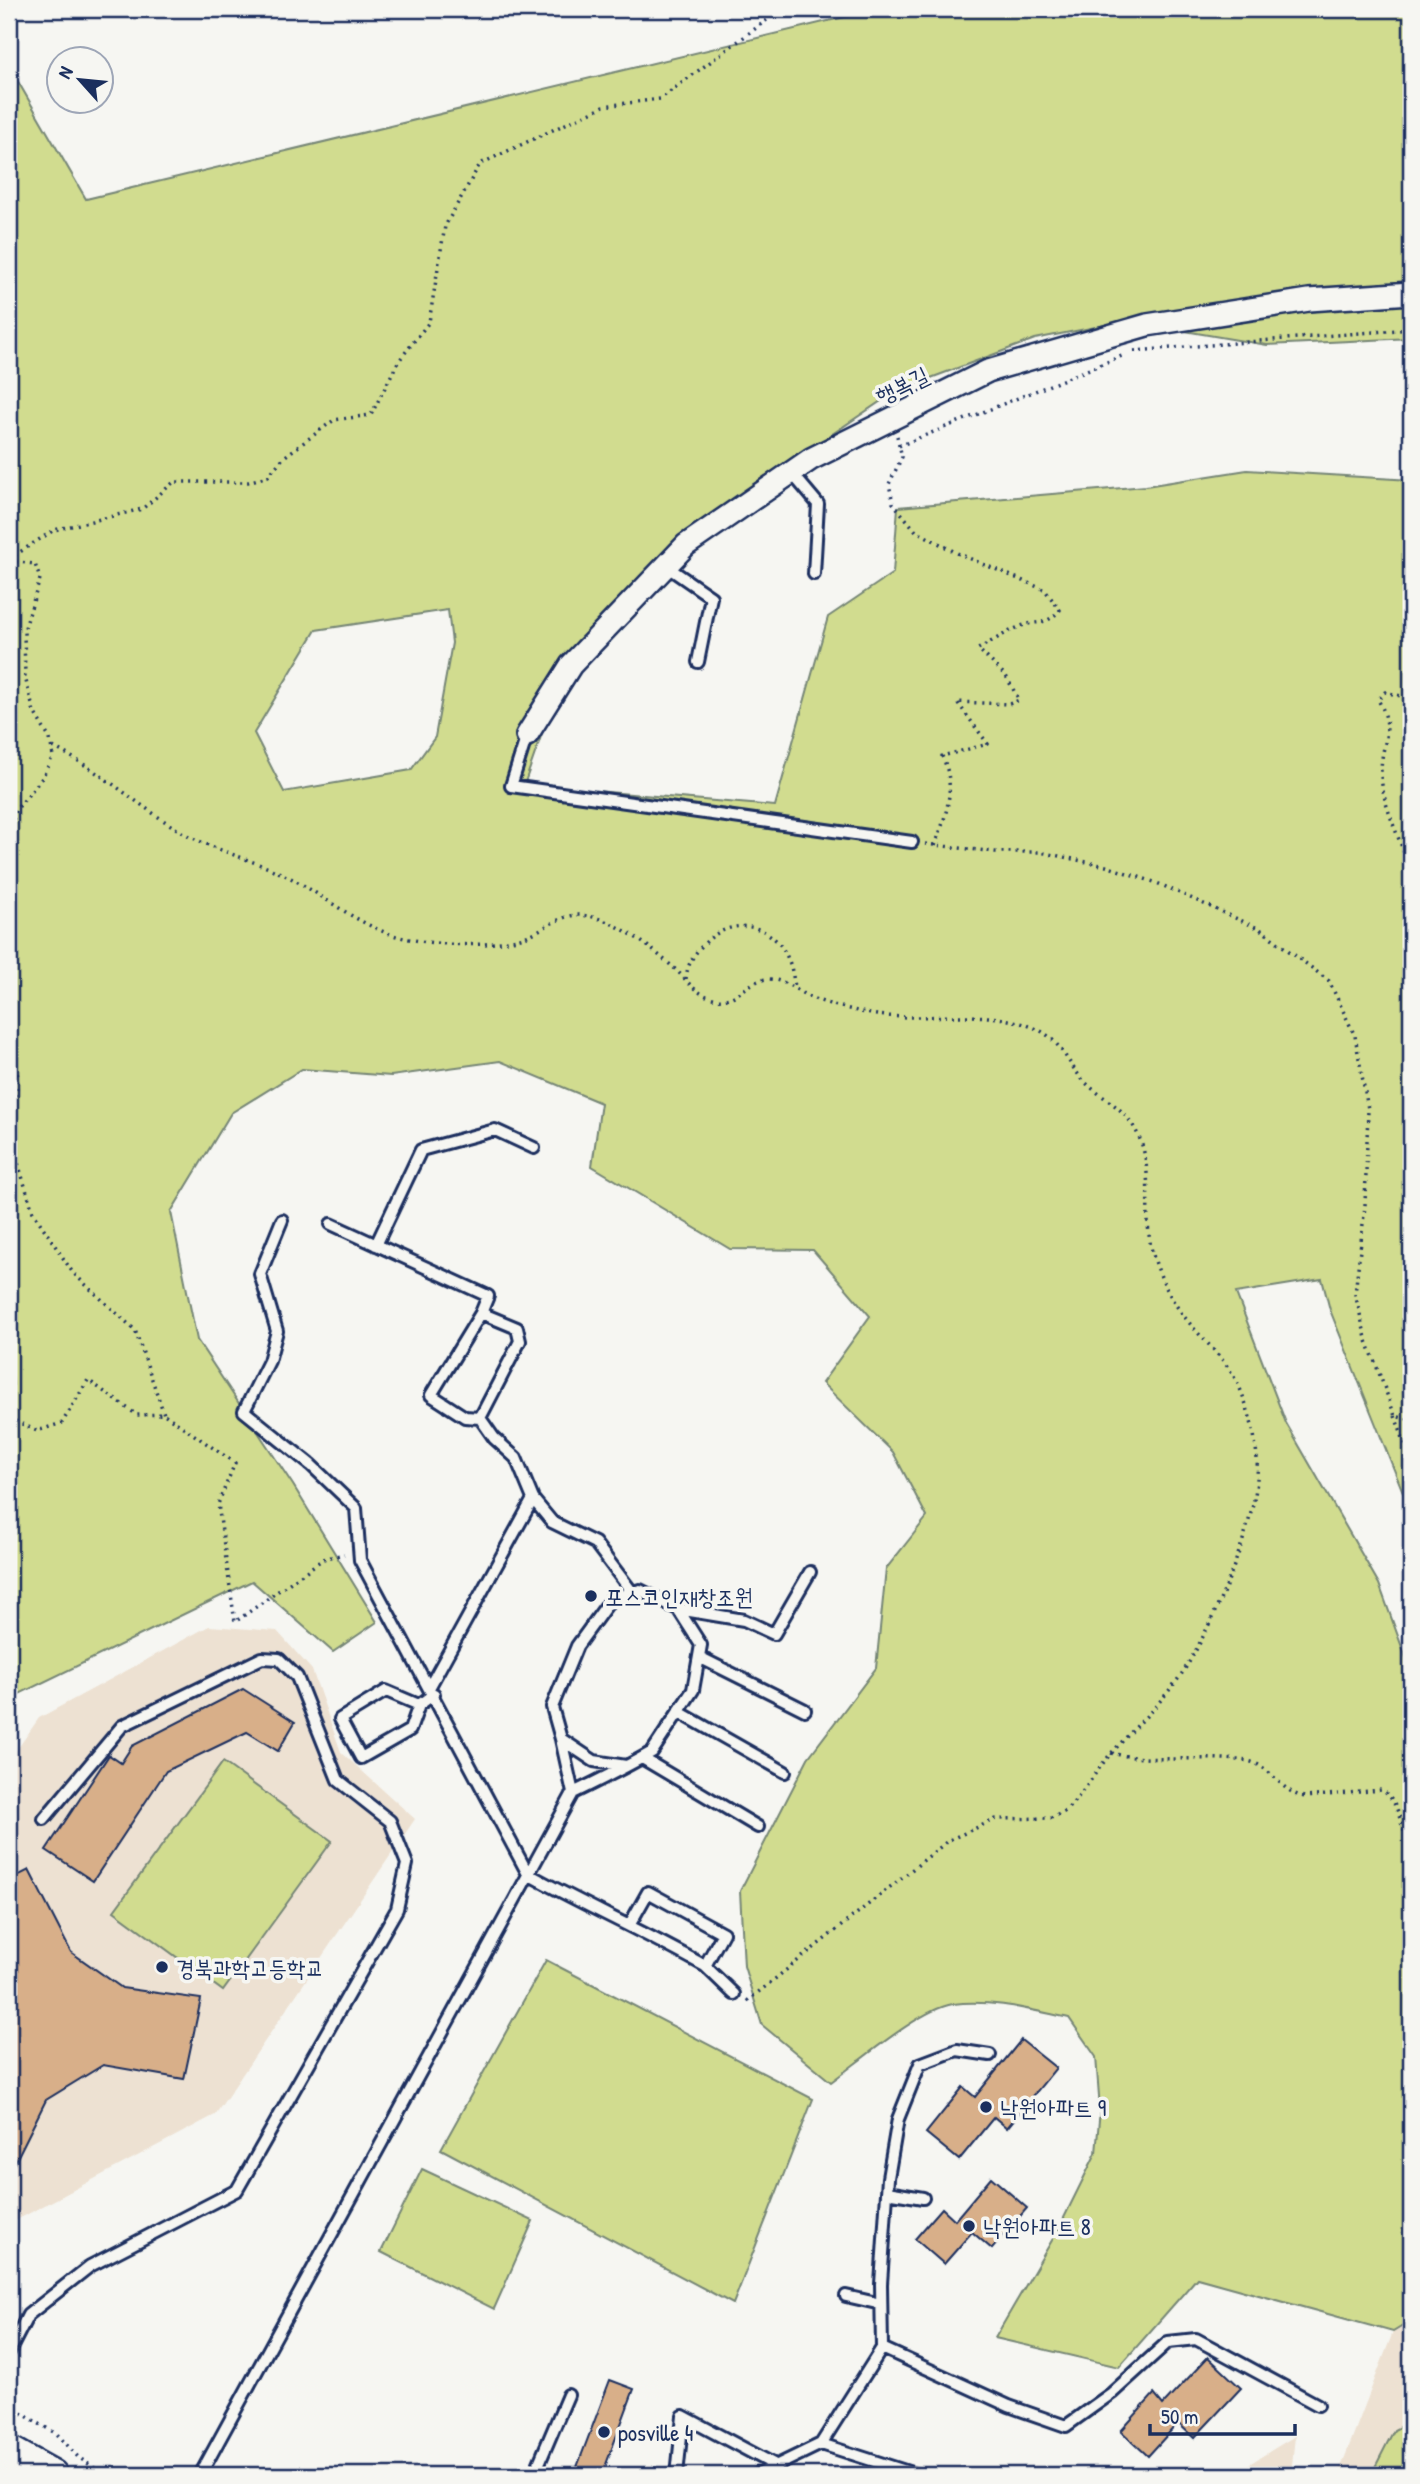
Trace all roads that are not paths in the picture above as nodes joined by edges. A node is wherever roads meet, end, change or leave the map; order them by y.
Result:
1 (1411, 293) edge
2 (791, 472) junction
3 (666, 566) junction
4 (814, 574) dead end
5 (698, 662) dead end
6 (527, 735) joint
7 (912, 842) dead end
8 (534, 1148) dead end
9 (282, 1220) dead end
10 (331, 1224) dead end
11 (376, 1245) junction
12 (481, 1313) junction
13 (480, 1418) junction
14 (533, 1499) junction
15 (810, 1572) dead end
16 (632, 1592) junction
17 (678, 1608) junction
18 (699, 1657) junction
19 (432, 1690) junction
20 (419, 1706) junction
21 (805, 1710) dead end
22 (679, 1712) junction
23 (561, 1739) junction
24 (642, 1758) junction
25 (626, 1766) junction
26 (785, 1772) dead end
27 (573, 1793) junction
28 (44, 1819) dead end
29 (758, 1827) dead end
30 (528, 1874) junction
31 (630, 1924) junction
32 (705, 1966) junction
33 (734, 1994) road end
34 (990, 2055) dead end
35 (887, 2192) junction
36 (923, 2198) dead end
37 (846, 2296) dead end
38 (881, 2304) junction
39 (882, 2348) junction
40 (9, 2352) edge
41 (568, 2395) dead end
42 (1318, 2405) dead end
43 (821, 2444) junction
44 (9, 2451) edge
45 (777, 2466) junction
46 (202, 2473) edge
47 (52, 2475) edge
48 (534, 2475) edge
49 (677, 2475) edge
50 (757, 2475) edge
51 (918, 2475) edge

1 - 2 street, 행복길
2 - 3 street, 행복길
2 - 4 lane
3 - 5 lane
3 - 6 street, 행복길
6 - 7 lane
8 - 11 lane
9 - 19 lane
10 - 11 lane
11 - 12 lane
12 - 13 lane
12 - 13 lane
13 - 14 lane
14 - 16 lane
14 - 19 lane
15 - 17 lane
16 - 17 lane
16 - 23 lane
17 - 18 lane
18 - 21 lane
18 - 22 lane
19 - 20 lane
19 - 30 lane
20 - 20 lane
22 - 24 lane
22 - 26 lane
23 - 25 lane
23 - 27 lane
24 - 25 lane
24 - 29 lane
25 - 27 lane
27 - 30 lane
28 - 40 lane
30 - 31 lane
30 - 46 lane
31 - 32 lane
31 - 32 lane
32 - 33 lane
34 - 35 lane
35 - 36 lane
35 - 38 lane
37 - 38 lane
38 - 39 lane
39 - 42 lane
39 - 43 lane
41 - 48 lane
43 - 45 lane
43 - 51 lane
44 - 47 main road
45 - 49 lane
45 - 50 lane

